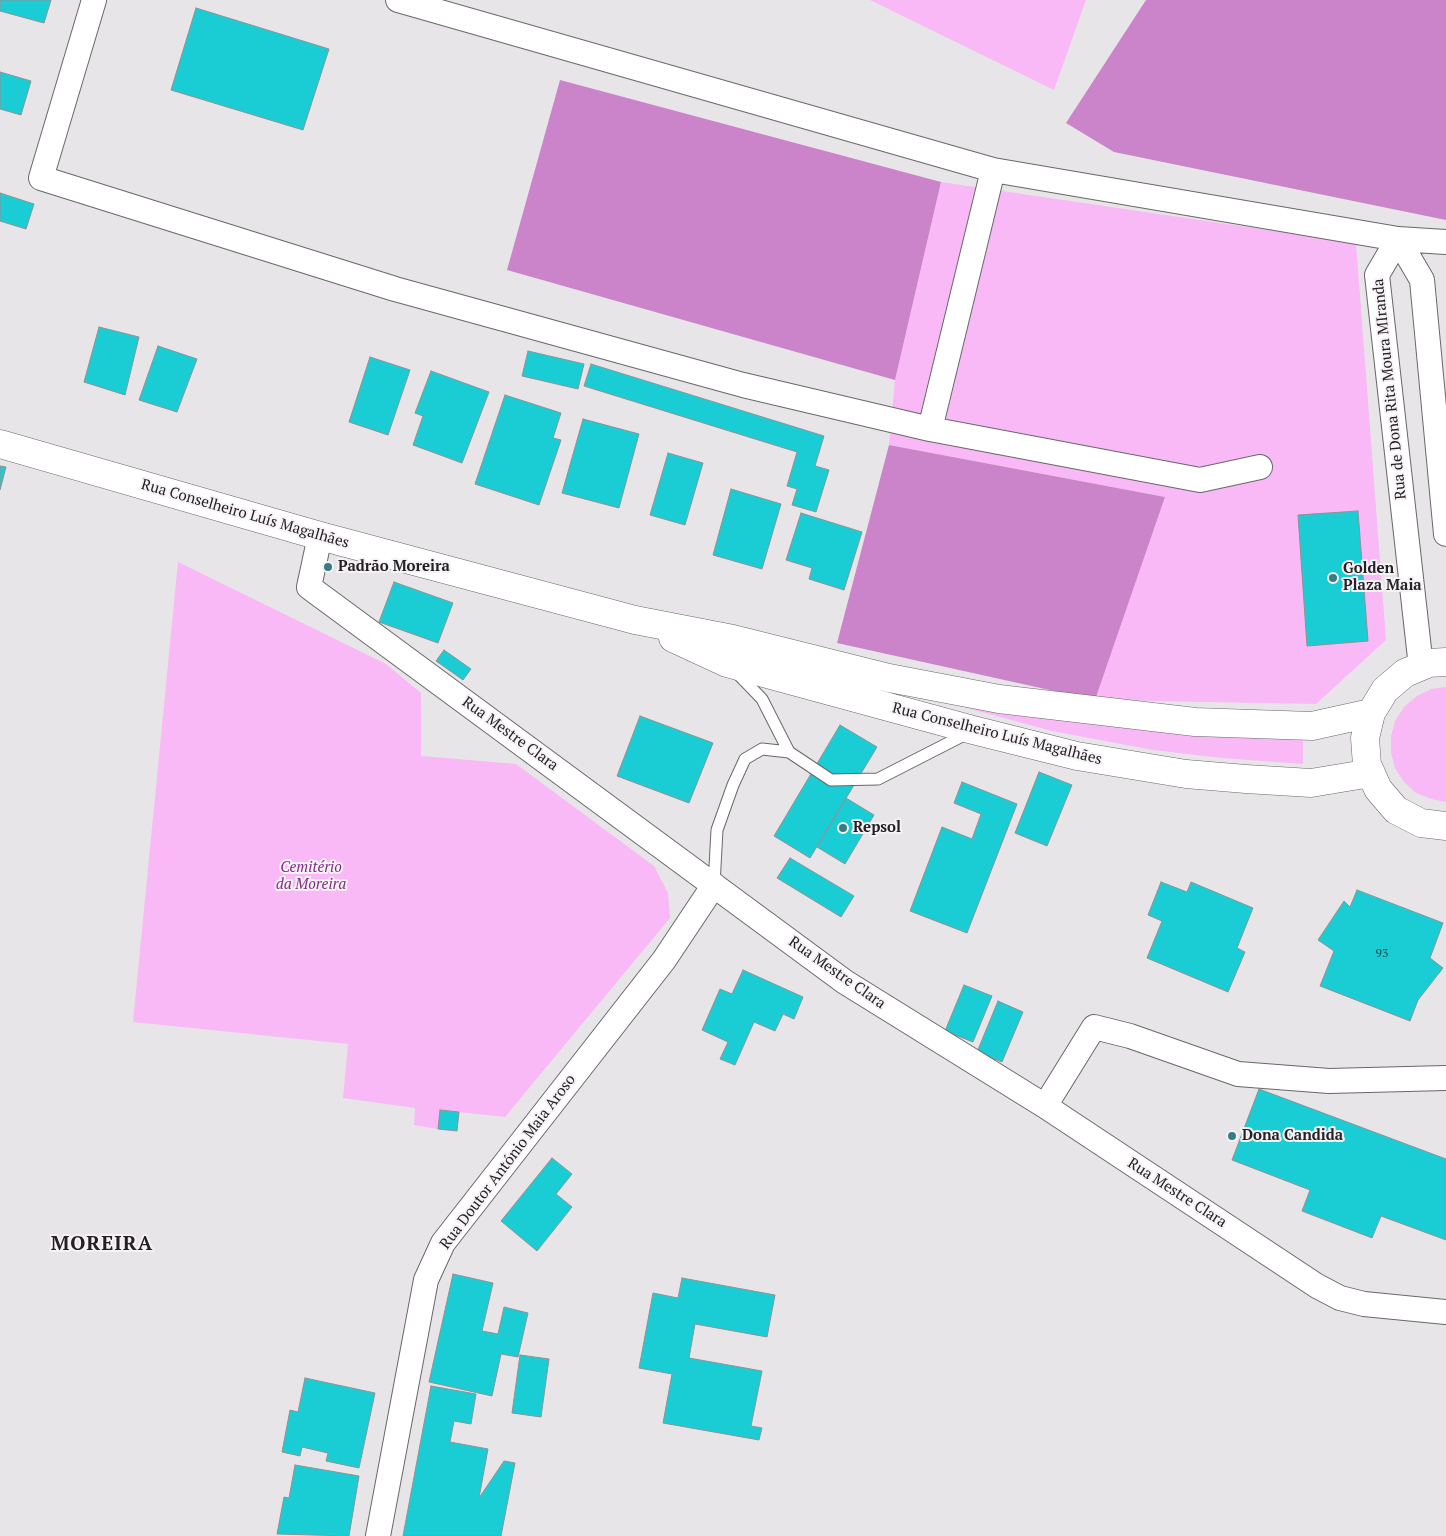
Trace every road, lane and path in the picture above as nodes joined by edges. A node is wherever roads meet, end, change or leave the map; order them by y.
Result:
1 (94, 0) edge
2 (398, 0) edge
3 (993, 170) junction
4 (1398, 239) junction
5 (1446, 242) edge
6 (930, 429) junction
7 (0, 444) edge
8 (1260, 467) dead end
9 (1446, 534) edge
10 (320, 536) junction
11 (635, 620) junction
12 (727, 663) junction
13 (1434, 664) edge
14 (1371, 712) junction
15 (973, 730) junction
16 (790, 752) junction
17 (1371, 773) junction
18 (1446, 826) edge
19 (714, 885) junction
20 (1446, 1078) edge
21 (1045, 1106) junction
22 (1446, 1312) edge
23 (378, 1536) edge

1 - 6 street
2 - 3 street
3 - 4 street
3 - 6 street
4 - 5 street
4 - 9 street
4 - 13 street, Rua de Dona Rita Moura MIranda
6 - 8 street
7 - 10 main road, Rua Conselheiro Luís Magalhães
10 - 11 main road, Rua Conselheiro Luís Magalhães
10 - 19 street, Rua Mestre Clara
11 - 12 main road, Rua Conselheiro Luís Magalhães
11 - 14 main road, Rua Conselheiro Luís Magalhães
12 - 15 main road, Rua Conselheiro Luís Magalhães
12 - 16 lane
13 - 14 main road
14 - 17 main road
15 - 16 lane
15 - 17 main road, Rua Conselheiro Luís Magalhães
16 - 19 lane
17 - 18 main road
19 - 21 street, Rua Mestre Clara
19 - 23 street, Rua Doutor António Maia Aroso
20 - 21 street
21 - 22 street, Rua Mestre Clara

